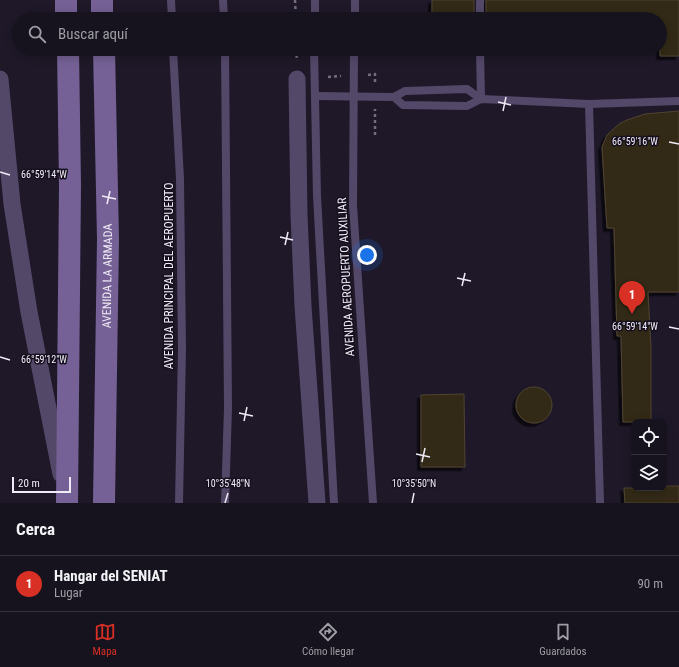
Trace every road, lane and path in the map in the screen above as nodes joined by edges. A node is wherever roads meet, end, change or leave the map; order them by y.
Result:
1 (66, 0) edge
2 (102, 0) edge
3 (171, 0) edge
4 (223, 0) edge
5 (296, 0) edge
6 (315, 0) edge
7 (355, 0) edge
8 (480, 0) edge
9 (66, 12) edge
10 (102, 12) edge
11 (172, 12) edge
12 (224, 12) edge
13 (296, 12) edge
14 (315, 12) edge
15 (355, 12) edge
16 (480, 12) edge
17 (68, 56) edge
18 (104, 56) edge
19 (173, 56) edge
20 (225, 56) edge
21 (314, 56) edge
22 (354, 56) edge
23 (480, 56) edge
24 (0, 79) edge
25 (297, 79) dead end
26 (315, 96) junction
27 (354, 96) junction
28 (394, 97) junction
29 (481, 99) junction
30 (679, 101) edge
31 (589, 104) junction
32 (67, 500) edge
33 (104, 503) edge
34 (179, 503) edge
35 (225, 503) edge
36 (317, 503) edge
37 (334, 503) edge
38 (373, 503) edge
39 (600, 503) edge

1 - 9 main road
2 - 10 main road
3 - 11 lane
4 - 12 lane
5 - 13 path
6 - 14 lane
7 - 15 lane
8 - 16 lane
17 - 32 main road
18 - 33 main road, AVENIDA LA ARMADA
19 - 34 lane, AVENIDA PRINCIPAL DEL AEROPUERTO
20 - 35 lane
21 - 26 lane, AVENIDA AEROPUERTO AUXILIAR
22 - 27 lane, AVENIDA AEROPUERTO AUXILIAR
23 - 29 lane
24 - 32 street
25 - 36 street
26 - 27 lane
26 - 37 lane, AVENIDA AEROPUERTO AUXILIAR
27 - 28 lane
27 - 38 lane, AVENIDA AEROPUERTO AUXILIAR
28 - 29 lane
28 - 29 lane
29 - 31 lane
30 - 31 lane
31 - 39 lane

